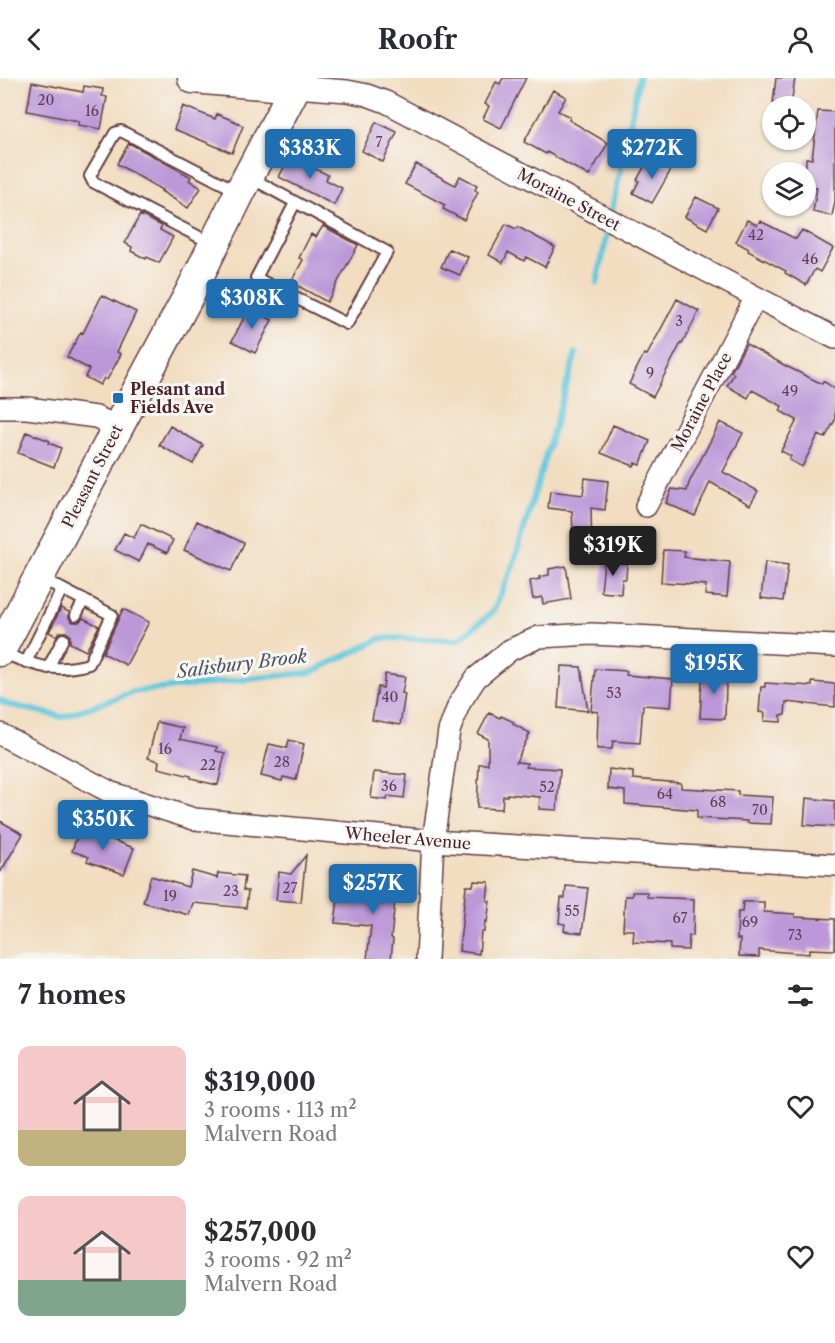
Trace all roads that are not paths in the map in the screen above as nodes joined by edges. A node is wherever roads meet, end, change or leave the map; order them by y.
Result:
1 (193, 78) edge
2 (244, 80) edge
3 (298, 83) edge
4 (245, 185) junction
5 (295, 203) junction
6 (214, 245) junction
7 (756, 297) junction
8 (835, 338) edge
9 (0, 408) edge
10 (118, 427) junction
11 (646, 506) dead end
12 (51, 583) junction
13 (84, 600) junction
14 (76, 615) dead end
15 (63, 639) dead end
16 (835, 646) edge
17 (9, 655) edge
18 (48, 668) junction
19 (2, 740) edge
20 (433, 841) junction
21 (835, 865) edge
22 (427, 959) edge

1 - 2 main road
2 - 3 main road
3 - 4 main road, Pleasant Street
3 - 7 street, Moraine Street
4 - 5 lane
4 - 6 main road, Pleasant Street
4 - 6 lane
5 - 5 lane
6 - 10 main road, Pleasant Street
7 - 8 street, Moraine Street
7 - 11 street, Moraine Place
9 - 10 street
10 - 12 main road, Pleasant Street
12 - 13 lane
12 - 17 main road, Pleasant Street
13 - 14 lane
13 - 18 lane
15 - 18 lane
16 - 20 street
17 - 18 lane
19 - 20 street, Wheeler Avenue
20 - 21 street, Wheeler Avenue
20 - 22 street

